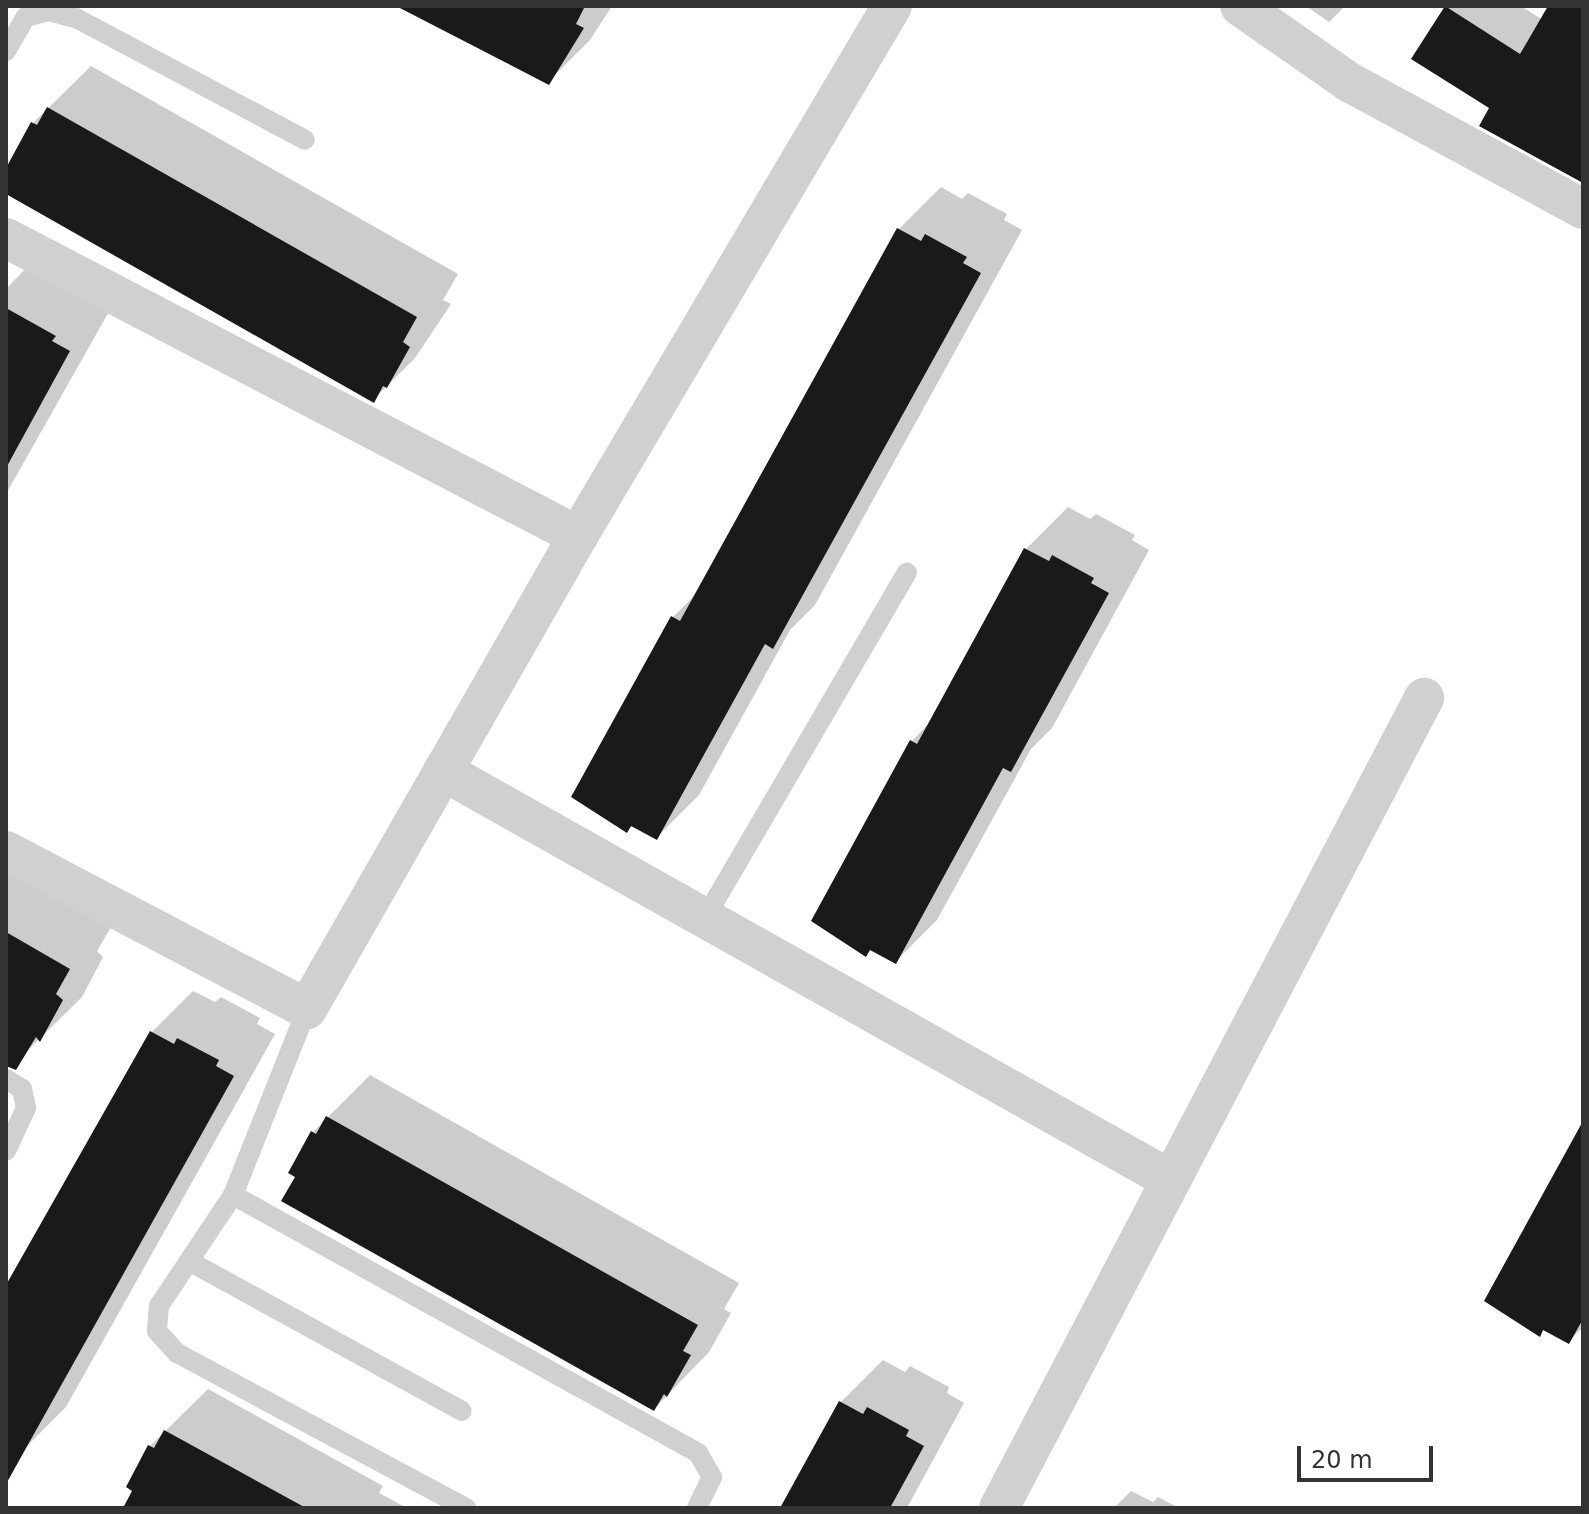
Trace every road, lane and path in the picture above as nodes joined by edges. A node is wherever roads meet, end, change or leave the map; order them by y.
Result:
1 (892, 6) edge
2 (1240, 6) edge
3 (6, 51) edge
4 (305, 140) dead end
5 (1583, 209) edge
6 (6, 238) edge
7 (578, 536) junction
8 (907, 573) dead end
9 (1424, 698) dead end
10 (443, 771) junction
11 (6, 851) edge
12 (705, 918) junction
13 (307, 1009) junction
14 (6, 1079) edge
15 (6, 1151) edge
16 (1171, 1180) junction
17 (233, 1195) junction
18 (189, 1261) junction
19 (462, 1411) dead end
20 (466, 1508) edge
21 (697, 1508) edge
22 (999, 1508) edge

1 - 7 street
2 - 5 street
3 - 4 lane
6 - 7 street
7 - 10 street
8 - 12 lane
9 - 16 street
10 - 12 street
10 - 13 street
11 - 13 street
12 - 16 street
13 - 17 lane
14 - 15 lane
16 - 22 street
17 - 18 lane
17 - 21 lane
18 - 19 lane
18 - 20 lane

